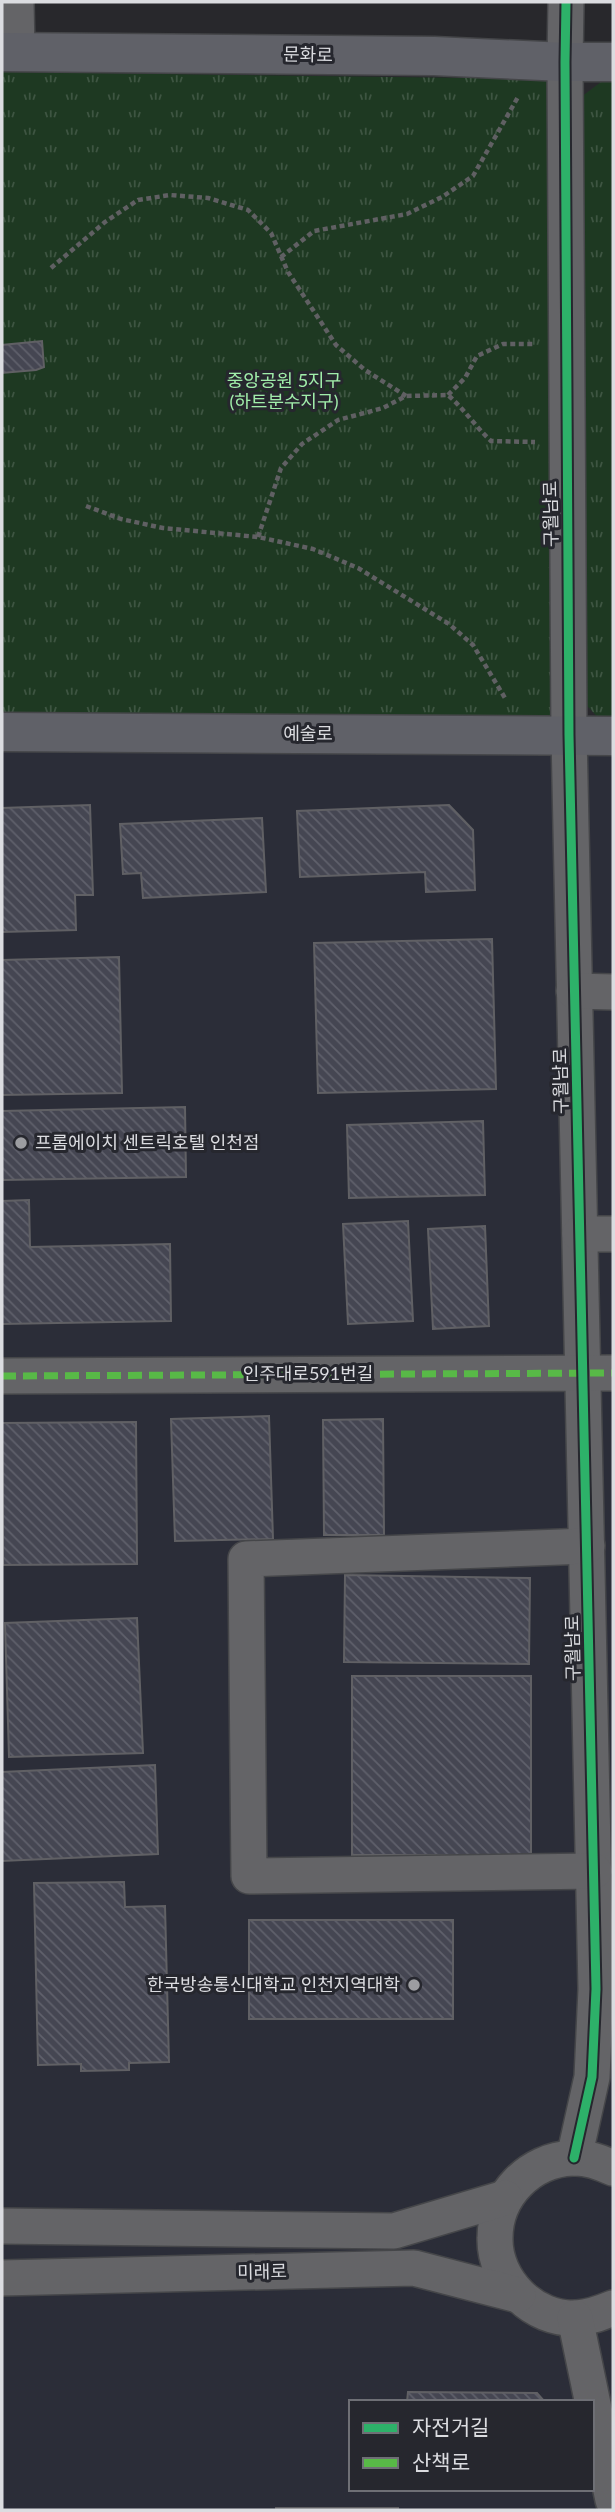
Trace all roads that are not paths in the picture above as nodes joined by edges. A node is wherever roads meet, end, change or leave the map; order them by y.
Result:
1 (16, 2) edge
2 (566, 2) edge
3 (9, 52) edge
4 (551, 62) junction
5 (613, 62) edge
6 (2, 732) edge
7 (569, 735) junction
8 (613, 736) edge
9 (574, 991) junction
10 (613, 992) edge
11 (597, 1234) edge
12 (598, 1373) edge
13 (2, 1376) edge
14 (595, 1525) edge
15 (594, 1871) junction
16 (605, 1996) edge
17 (575, 2158) junction
18 (613, 2168) edge
19 (505, 2198) junction
20 (2, 2225) edge
21 (2, 2278) edge
22 (518, 2295) junction
23 (613, 2308) edge
24 (575, 2318) junction
25 (592, 2400) edge
26 (594, 2409) edge
27 (613, 2500) edge

1 - 3 street
2 - 4 street, 구월남로
3 - 4 main road, 문화로
4 - 5 main road, 문화로
4 - 7 street, 구월남로
6 - 7 main road, 예술로
7 - 8 main road, 예술로
7 - 9 street, 구월남로
9 - 10 street
9 - 11 street, 구월남로
11 - 12 street, 구월남로
12 - 13 street, 인주대로591번길
12 - 14 street, 구월남로
14 - 15 street, 구월남로
14 - 15 street
15 - 16 street, 구월남로
16 - 17 street, 구월남로
17 - 18 street
17 - 19 street
19 - 20 street
19 - 22 street
21 - 22 street, 미래로
22 - 24 street
23 - 24 street
24 - 25 street
26 - 27 street

